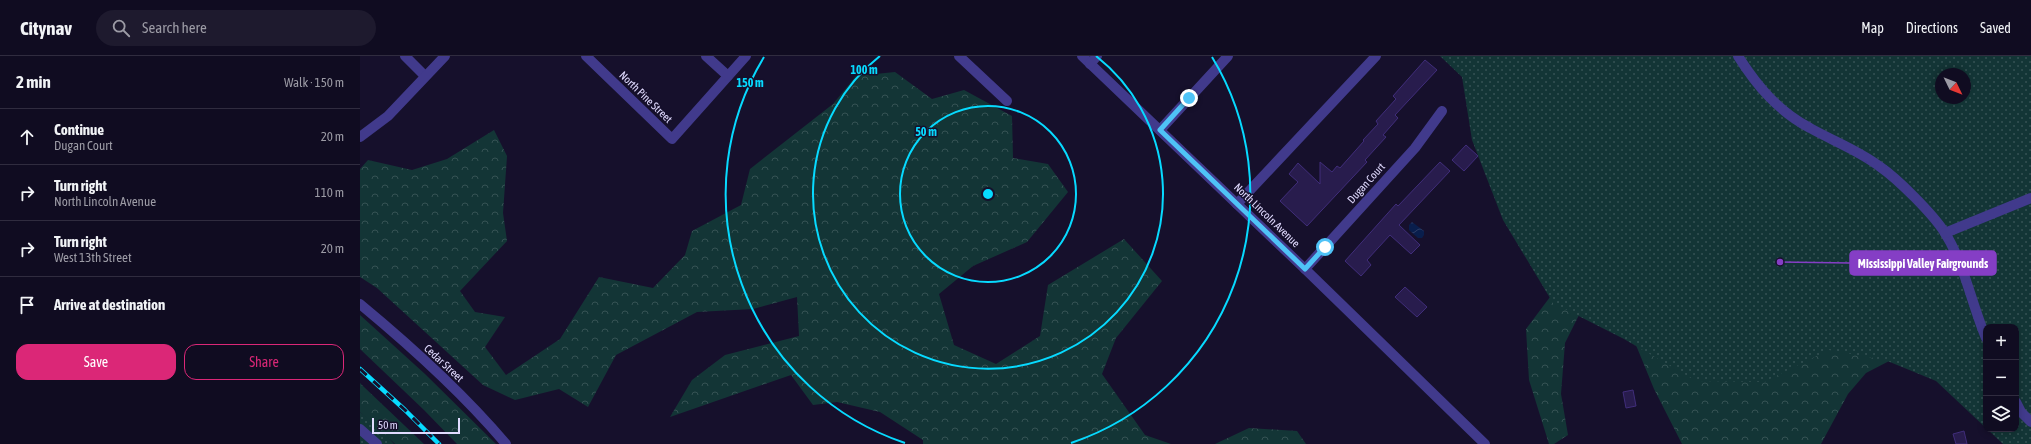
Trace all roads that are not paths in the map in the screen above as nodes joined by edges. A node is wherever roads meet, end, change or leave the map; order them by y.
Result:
1 (405, 56) edge
2 (444, 56) edge
3 (586, 56) edge
4 (706, 56) edge
5 (746, 56) edge
6 (959, 56) edge
7 (1082, 56) edge
8 (1228, 56) edge
9 (1376, 56) edge
10 (1738, 56) edge
11 (1093, 60) edge
12 (425, 76) junction
13 (728, 76) junction
14 (1007, 101) dead end
15 (1442, 111) dead end
16 (1160, 130) junction
17 (360, 137) edge
18 (2031, 198) edge
19 (1237, 204) junction
20 (1945, 233) junction
21 (1305, 269) junction
22 (360, 304) edge
23 (1983, 330) edge
24 (2019, 408) edge
25 (2031, 422) edge
26 (360, 429) edge
27 (377, 444) edge
28 (506, 444) edge
29 (1485, 444) edge

1 - 12 street
2 - 12 street
3 - 13 street, North Pine Street
4 - 13 street
5 - 13 street
6 - 14 street
7 - 11 street, North Lincoln Avenue
8 - 16 street
9 - 19 street
10 - 20 street
11 - 16 street, North Lincoln Avenue
12 - 17 street
15 - 21 street, Dugan Court
16 - 19 street, North Lincoln Avenue
18 - 20 street
19 - 21 street, North Lincoln Avenue
20 - 23 street
21 - 29 street, North Lincoln Avenue
22 - 28 street, Cedar Street
24 - 25 street
26 - 27 street

